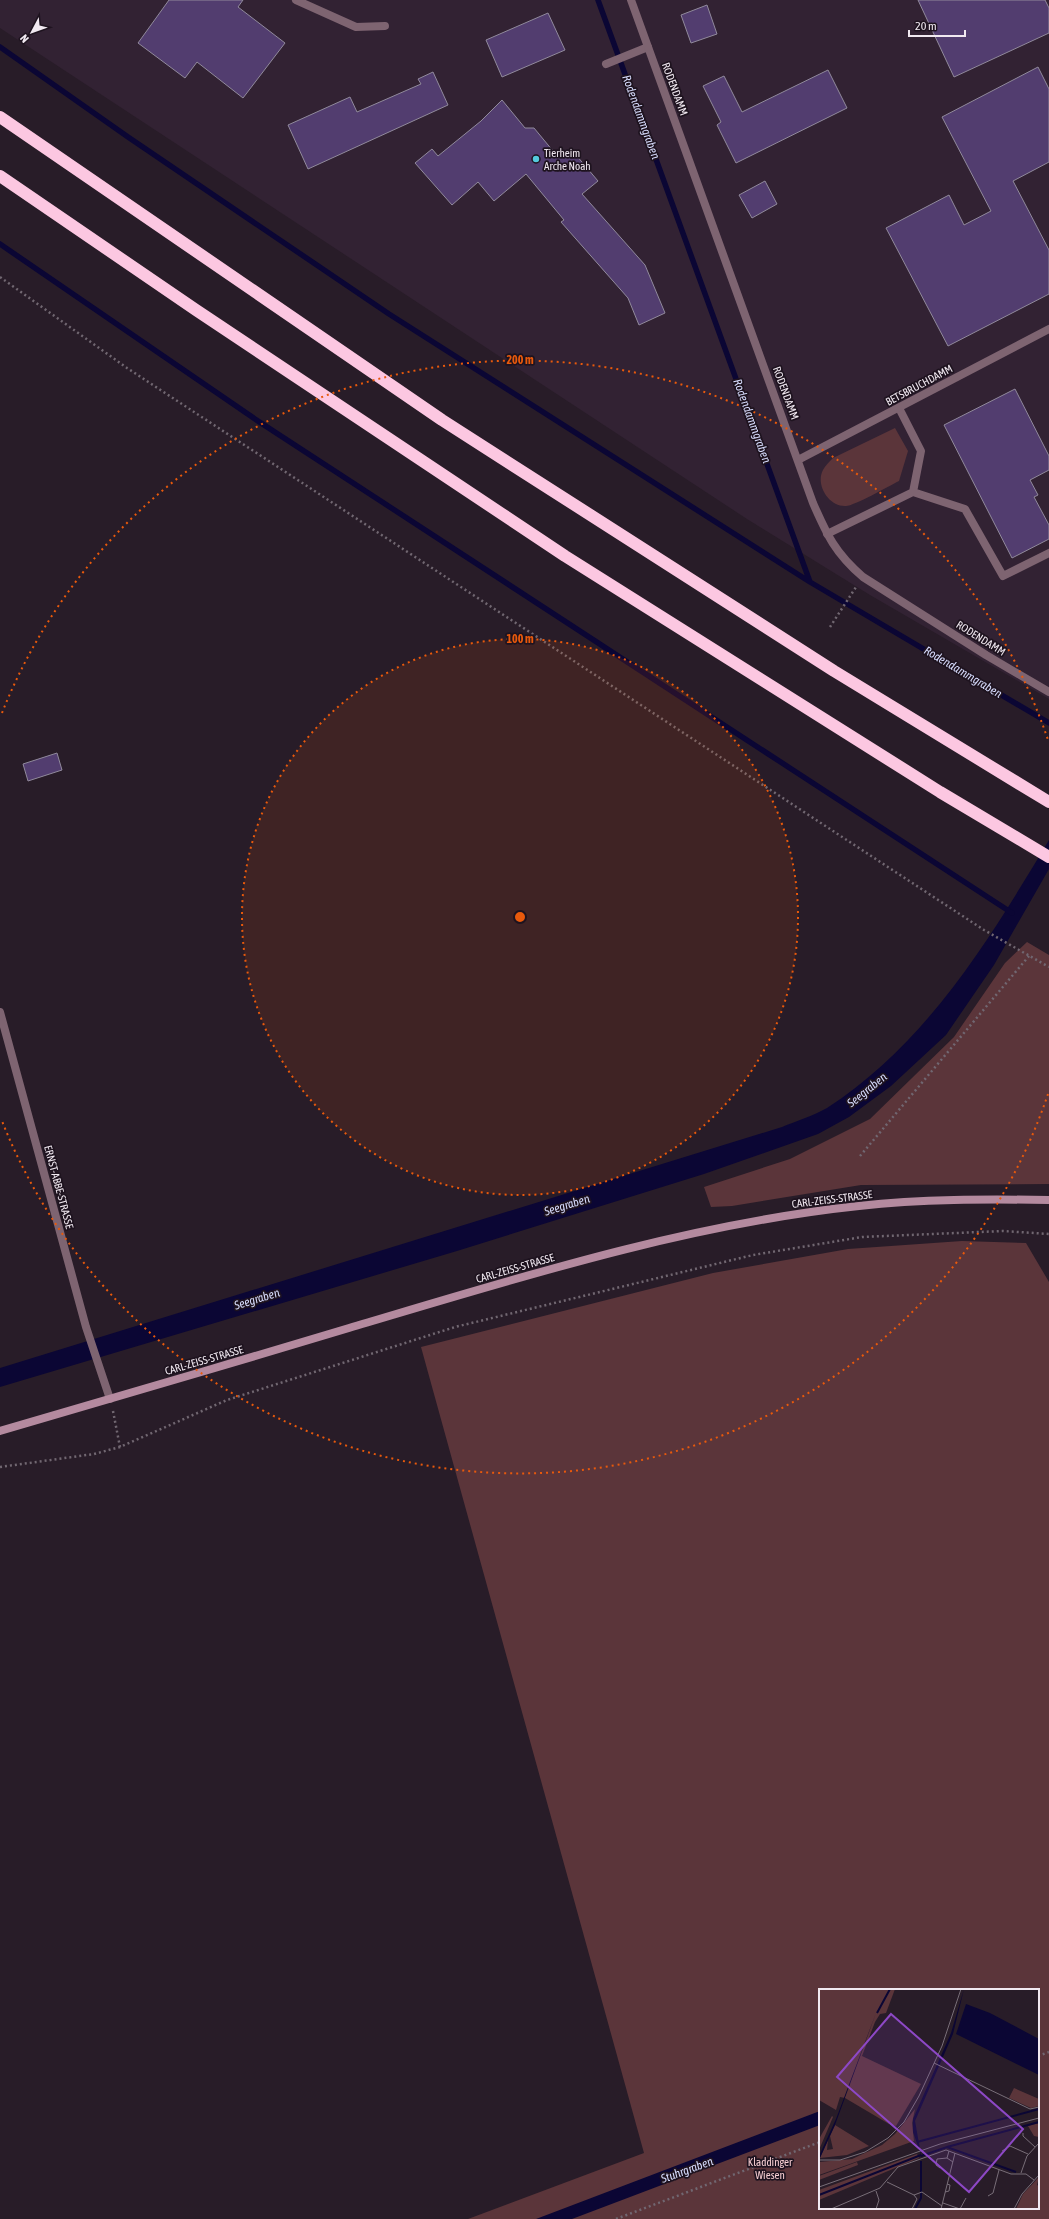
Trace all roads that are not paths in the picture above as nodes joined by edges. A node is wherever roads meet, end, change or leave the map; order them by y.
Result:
1 (296, 0) edge
2 (631, 0) edge
3 (385, 26) dead end
4 (648, 47) junction
5 (606, 64) dead end
6 (0, 117) edge
7 (0, 176) edge
8 (1049, 329) edge
9 (899, 408) junction
10 (798, 460) junction
11 (913, 492) junction
12 (827, 534) junction
13 (1049, 553) edge
14 (1049, 692) edge
15 (1049, 802) edge
16 (1049, 857) edge
17 (0, 1012) edge
18 (1049, 1200) edge
19 (110, 1399) junction
20 (0, 1431) edge

1 - 3 street
2 - 4 street, RODENDAMM
4 - 5 street
4 - 10 street, RODENDAMM
6 - 15 highway
7 - 16 highway
8 - 9 street, BETSBRUCHDAMM
9 - 10 street, BETSBRUCHDAMM
9 - 11 street
10 - 12 street, RODENDAMM
11 - 12 street
11 - 13 street
12 - 14 street, RODENDAMM
17 - 19 street, ERNST-ABBE-STRASSE
18 - 19 main road, CARL-ZEISS-STRASSE
19 - 20 main road, CARL-ZEISS-STRASSE

